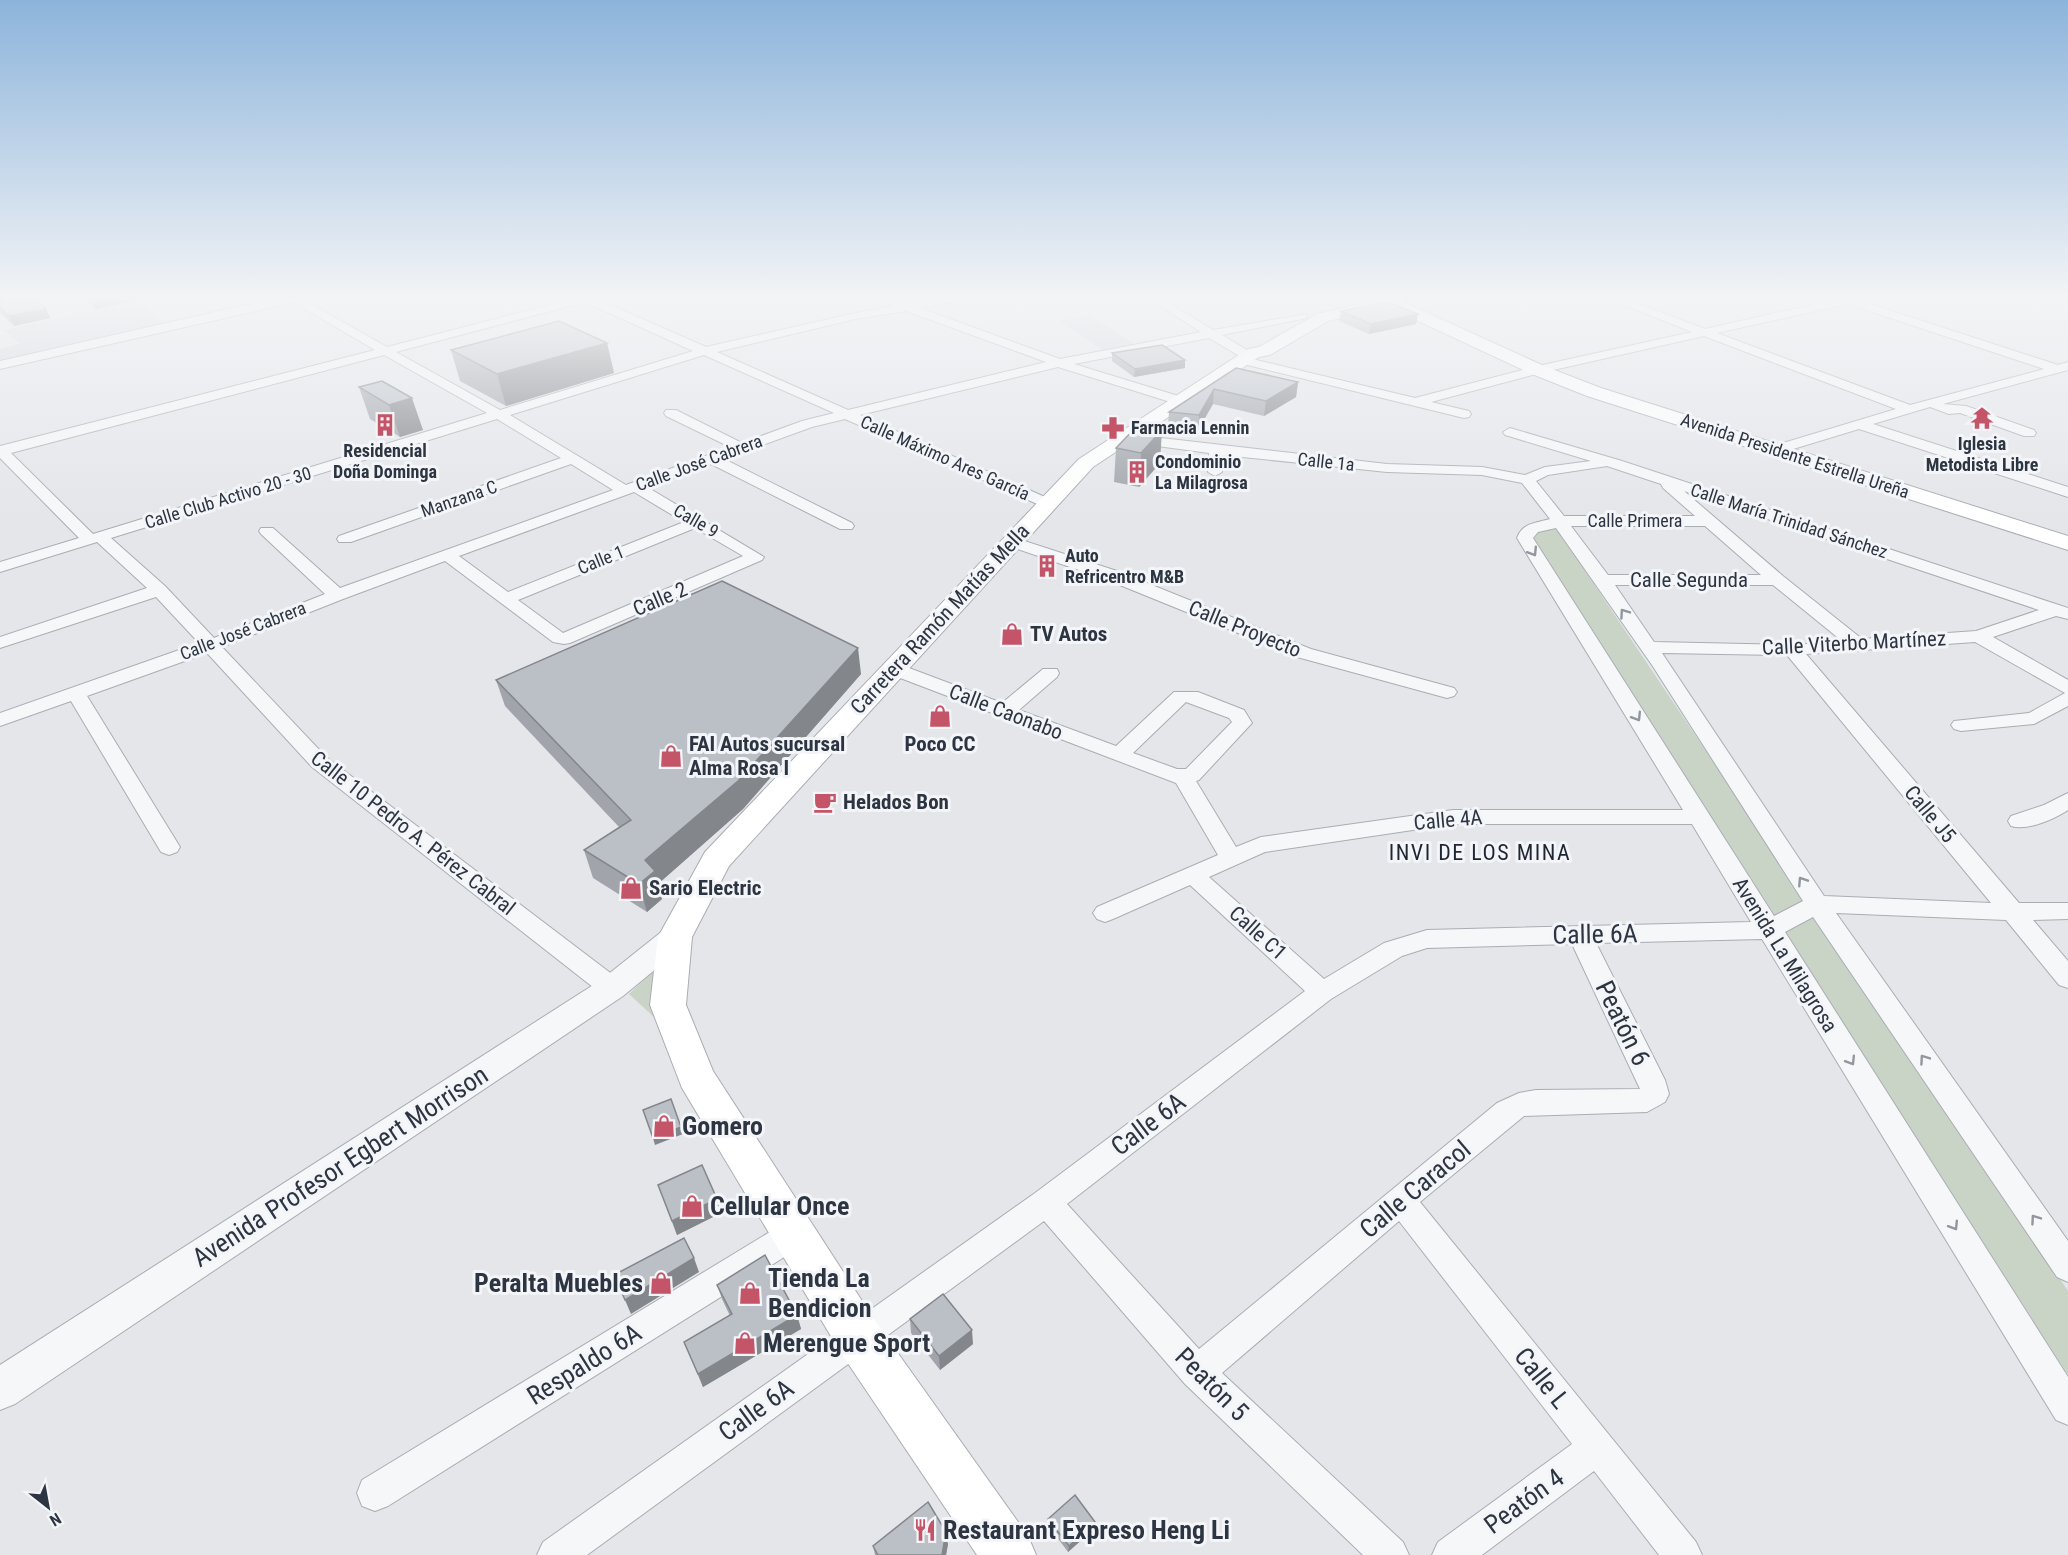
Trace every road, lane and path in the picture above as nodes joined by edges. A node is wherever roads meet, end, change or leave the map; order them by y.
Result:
1 (323, 368) edge
2 (413, 368) edge
3 (652, 368) edge
4 (738, 368) edge
5 (1040, 368) edge
6 (1074, 368) edge
7 (1232, 368) edge
8 (1287, 368) edge
9 (1533, 368) edge
10 (1549, 368) edge
11 (1797, 368) edge
12 (2063, 368) edge
13 (1538, 370) junction
14 (1180, 401) junction
15 (1415, 402) junction
16 (1930, 404) junction
17 (1909, 409) junction
18 (671, 413) dead end
19 (844, 414) junction
20 (1464, 414) dead end
21 (500, 415) junction
22 (1858, 424) junction
23 (1510, 432) dead end
24 (2029, 433) dead end
25 (1124, 438) junction
26 (740, 447) junction
27 (0, 450) edge
28 (1216, 450) junction
29 (1774, 450) junction
30 (710, 458) junction
31 (572, 459) junction
32 (1617, 464) junction
33 (1215, 472) dead end
34 (1660, 478) junction
35 (1527, 480) junction
36 (629, 488) junction
37 (2068, 492) edge
38 (1049, 504) junction
39 (1560, 521) junction
40 (1709, 521) junction
41 (697, 522) junction
42 (846, 526) dead end
43 (267, 531) dead end
44 (95, 538) junction
45 (345, 539) dead end
46 (1012, 542) junction
47 (2068, 543) edge
48 (447, 555) junction
49 (756, 557) joint
50 (0, 567) edge
51 (1601, 580) junction
52 (1777, 580) junction
53 (159, 590) junction
54 (337, 595) junction
55 (505, 599) junction
56 (2063, 612) edge
57 (1978, 636) junction
58 (0, 644) edge
59 (1858, 645) junction
60 (209, 646) junction
61 (1647, 646) junction
62 (1792, 650) junction
63 (894, 669) junction
64 (1050, 674) dead end
65 (2068, 688) edge
66 (1447, 692) dead end
67 (76, 694) junction
68 (2068, 698) edge
69 (1005, 711) junction
70 (0, 720) edge
71 (1961, 725) dead end
72 (1119, 755) junction
73 (1183, 777) junction
74 (2068, 800) edge
75 (1699, 817) junction
76 (2019, 821) dead end
77 (169, 847) dead end
78 (1231, 858) junction
79 (1193, 875) junction
80 (1817, 904) junction
81 (2068, 910) edge
82 (2012, 912) junction
83 (1105, 913) dead end
84 (1769, 930) junction
85 (1579, 934) junction
86 (675, 937) junction
87 (2068, 978) edge
88 (612, 988) junction
89 (1322, 992) junction
90 (1652, 1080) joint
91 (1401, 1201) junction
92 (1046, 1202) junction
93 (794, 1234) junction
94 (2068, 1268) edge
95 (858, 1336) junction
96 (1197, 1372) junction
97 (0, 1389) edge
98 (2068, 1408) edge
99 (1597, 1447) junction
100 (375, 1494) dead end
101 (556, 1555) edge
102 (1008, 1555) edge
103 (1390, 1555) edge
104 (1451, 1555) edge
105 (1683, 1555) edge

1 - 27 street
2 - 21 street, Calle 9
3 - 21 street, Calle Club Activo 20 - 30
4 - 19 street, Calle Máximo Ares García
5 - 19 street, Calle José Cabrera
6 - 14 street
7 - 14 main road, Carretera Ramón Matías Mella
8 - 15 street
9 - 13 main road, Avenida Presidente Estrella Ureña
10 - 13 street
11 - 17 street
12 - 16 street
13 - 15 street
13 - 29 main road, Avenida Presidente Estrella Ureña
14 - 25 main road, Carretera Ramón Matías Mella
15 - 20 street
16 - 17 street
16 - 24 street
17 - 22 street
18 - 26 street
19 - 26 street, Calle José Cabrera
19 - 38 street, Calle Máximo Ares García
21 - 31 street, Calle 9
21 - 44 street, Calle Club Activo 20 - 30
22 - 29 street
22 - 37 street
23 - 32 street, Calle María Trinidad Sánchez
25 - 28 street, Calle 1a
25 - 38 main road, Carretera Ramón Matías Mella
26 - 30 street, Calle José Cabrera
27 - 44 street, Calle 10 Pedro A. Pérez Cabral
28 - 33 street
28 - 35 street, Calle 1a
29 - 47 main road, Avenida Presidente Estrella Ureña
30 - 36 street, Calle José Cabrera
30 - 42 street
31 - 36 street, Calle 9
31 - 45 street, Manzana C
32 - 34 street, Calle María Trinidad Sánchez
32 - 35 street
34 - 40 street
34 - 56 street, Calle María Trinidad Sánchez
35 - 39 street
36 - 41 street, Calle 9
36 - 48 street, Calle José Cabrera
38 - 46 main road, Carretera Ramón Matías Mella
39 - 40 street, Calle Primera
39 - 51 street
39 -> 75 street, Avenida La Milagrosa
40 - 52 street
41 - 49 street, Calle 9
41 - 55 street, Calle 1
43 - 54 street
44 - 50 street, Calle Club Activo 20 - 30
44 - 53 street, Calle 10 Pedro A. Pérez Cabral
46 - 63 main road, Carretera Ramón Matías Mella
46 - 66 street, Calle Proyecto
48 - 54 street, Calle José Cabrera
48 - 55 street
49 - 55 street, Calle 2
51 - 52 street, Calle Segunda
61 -> 51 street
52 - 59 street
53 - 58 street
53 - 60 street, Calle 10 Pedro A. Pérez Cabral
54 - 60 street, Calle José Cabrera
56 - 57 street, Calle Viterbo Martínez
57 - 59 street, Calle Viterbo Martínez
57 - 65 street
59 - 62 street, Calle Viterbo Martínez
60 - 67 street, Calle José Cabrera
60 - 88 street, Calle 10 Pedro A. Pérez Cabral
61 - 62 street, Calle Viterbo Martínez
80 -> 61 street
62 - 82 street, Calle J5
63 - 69 street, Calle Caonabo
63 - 86 main road, Carretera Ramón Matías Mella
64 - 69 street
67 - 70 street, Calle José Cabrera
67 - 77 street
68 - 71 street
69 - 72 street, Calle Caonabo
72 - 73 street, Calle Caonabo
72 - 73 street
73 - 78 street
74 - 76 street
75 - 78 street, Calle 4A
75 - 84 street, Avenida La Milagrosa
78 - 79 street, Calle 4A
79 - 83 street, Calle 4A
79 - 89 street, Calle C1
80 - 82 street
80 - 84 street, Calle 6A
94 -> 80 street
81 - 82 street
82 - 87 street, Calle J5
84 - 85 street, Calle 6A
84 -> 98 street, Avenida La Milagrosa
85 - 89 street, Calle 6A
85 - 90 street, Peatón 6
86 - 88 street, Avenida Profesor Egbert Morrison
86 - 93 main road, Carretera Ramón Matías Mella
88 - 97 street, Avenida Profesor Egbert Morrison
89 - 92 street, Calle 6A
90 - 91 street, Calle Caracol
91 - 96 street, Calle Caracol
91 - 99 street, Calle L
92 - 95 street, Calle 6A
92 - 96 street, Peatón 5
93 - 95 main road, Carretera Ramón Matías Mella
93 - 100 street, Respaldo 6A
95 - 101 street, Calle 6A
95 - 102 main road, Carretera Ramón Matías Mella
96 - 103 street, Peatón 5
99 - 104 street, Peatón 4
99 - 105 street, Calle L

